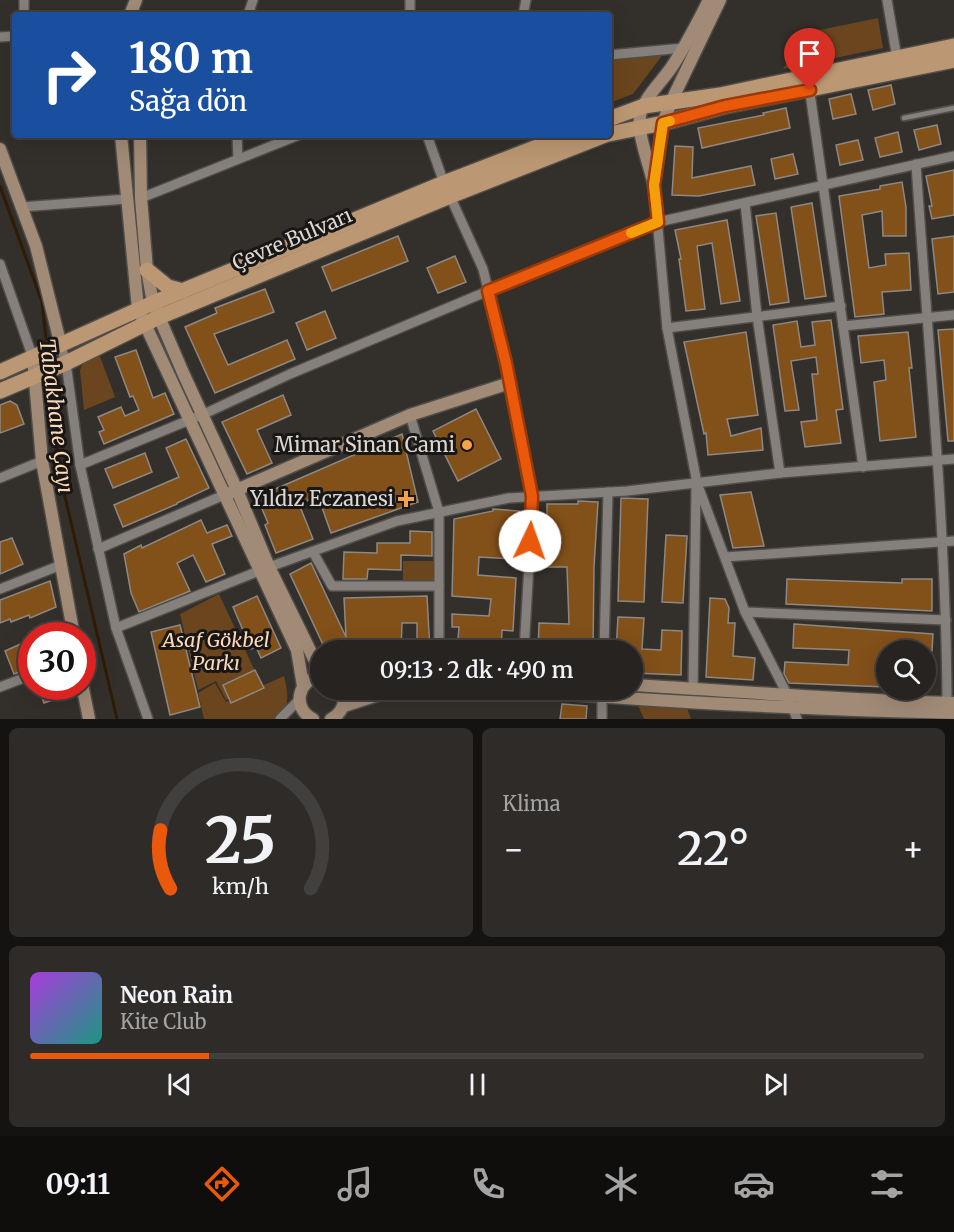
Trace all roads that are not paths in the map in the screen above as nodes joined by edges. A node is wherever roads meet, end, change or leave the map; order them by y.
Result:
1 (709, 0) edge
2 (720, 0) edge
3 (887, 0) edge
4 (954, 46) edge
5 (683, 48) junction
6 (612, 55) edge
7 (897, 58) junction
8 (954, 60) edge
9 (809, 83) junction
10 (671, 102) junction
11 (644, 105) junction
12 (954, 108) edge
13 (612, 118) edge
14 (904, 118) dead end
15 (663, 123) junction
16 (640, 127) junction
17 (612, 133) edge
18 (121, 138) edge
19 (140, 138) edge
20 (237, 138) edge
21 (291, 138) edge
22 (428, 138) edge
23 (561, 138) edge
24 (595, 138) edge
25 (0, 149) edge
26 (954, 156) edge
27 (238, 159) junction
28 (916, 165) junction
29 (654, 185) junction
30 (822, 186) junction
31 (447, 189) junction
32 (141, 198) junction
33 (127, 199) junction
34 (745, 203) junction
35 (21, 207) junction
36 (658, 222) junction
37 (0, 264) edge
38 (147, 270) junction
39 (183, 291) junction
40 (488, 291) junction
41 (841, 306) junction
42 (149, 313) junction
43 (954, 315) edge
44 (757, 316) junction
45 (926, 319) junction
46 (843, 326) junction
47 (667, 328) junction
48 (47, 352) junction
49 (50, 370) junction
50 (0, 372) edge
51 (510, 383) junction
52 (0, 391) edge
53 (204, 414) junction
54 (410, 416) junction
55 (189, 419) junction
56 (954, 459) edge
57 (937, 460) junction
58 (42, 461) junction
59 (80, 465) junction
60 (863, 466) junction
61 (780, 473) junction
62 (0, 478) edge
63 (697, 483) junction
64 (237, 490) junction
65 (608, 492) junction
66 (224, 495) junction
67 (532, 496) junction
68 (439, 512) junction
69 (942, 541) junction
70 (954, 541) edge
71 (98, 549) junction
72 (313, 552) junction
73 (725, 556) junction
74 (60, 565) junction
75 (264, 569) junction
76 (439, 586) junction
77 (0, 589) edge
78 (745, 612) junction
79 (946, 620) junction
80 (71, 622) edge
81 (116, 628) junction
82 (439, 640) edge
83 (525, 640) edge
84 (603, 640) edge
85 (310, 654) edge
86 (310, 679) edge
87 (18, 680) edge
88 (303, 686) junction
89 (643, 686) edge
90 (0, 687) edge
91 (693, 689) junction
92 (787, 694) junction
93 (643, 698) edge
94 (85, 700) edge
95 (299, 700) junction
96 (345, 700) edge
97 (362, 700) edge
98 (602, 700) edge
99 (344, 706) junction
100 (952, 707) edge
101 (794, 714) edge
102 (917, 716) edge
103 (89, 719) edge
104 (148, 719) edge
105 (280, 719) edge
106 (313, 719) edge
107 (331, 719) edge
108 (340, 719) edge
109 (602, 719) edge

1 - 5 main road
2 - 10 main road
3 - 7 street
4 - 7 main road, Çevre Bulvarı
5 - 6 street
5 - 11 main road
7 - 9 main road, Çevre Bulvarı
8 - 9 main road, Çevre Bulvarı
9 - 10 main road, Çevre Bulvarı
9 - 15 main road, Çevre Bulvarı
9 - 30 street
10 - 11 main road, Çevre Bulvarı
10 - 15 main road
11 - 13 main road, Çevre Bulvarı
11 - 16 main road
12 - 14 lane
15 - 16 main road, Çevre Bulvarı
15 - 29 main road
16 - 17 main road, Çevre Bulvarı
16 - 29 main road
18 - 33 main road
19 - 32 main road
20 - 27 street
21 - 27 street
22 - 31 street
23 - 31 main road, Çevre Bulvarı
24 - 31 main road, Çevre Bulvarı
25 - 35 main road
26 - 28 street
27 - 32 street
28 - 30 street
28 - 45 street
29 - 36 street
30 - 34 street
30 - 41 street
31 - 39 main road, Çevre Bulvarı
31 - 40 street
31 - 42 main road, Çevre Bulvarı
32 - 33 main road
32 - 38 main road
33 - 35 street
33 - 42 main road
34 - 36 street
34 - 44 street
35 - 48 main road
36 - 40 street
36 - 47 street
37 - 48 street
38 - 39 main road
38 - 42 main road
39 - 42 main road, Çevre Bulvarı
40 - 51 street
40 - 53 street
41 - 44 street
41 - 46 street
42 - 48 main road, Çevre Bulvarı
42 - 49 main road, Çevre Bulvarı
42 - 53 main road
42 - 55 main road
43 - 45 street
44 - 47 street
44 - 61 street
45 - 46 street
45 - 57 street
46 - 60 street
47 - 63 street
48 - 49 main road
48 - 49 street
48 - 50 main road, Çevre Bulvarı
49 - 52 main road, Çevre Bulvarı
49 - 58 main road
49 - 59 street
51 - 54 main road
51 - 67 street
53 - 55 street
53 - 64 main road
54 - 64 main road
54 - 68 street
55 - 59 street
55 - 66 main road
56 - 57 street
57 - 60 street
57 - 69 street
58 - 62 street
58 - 74 main road
59 - 71 street
60 - 61 street
61 - 63 street
63 - 65 street
63 - 73 street
63 - 91 street
64 - 66 main road
64 - 75 main road
65 - 67 street
65 - 84 street
66 - 71 street
66 - 75 main road
67 - 68 street
67 - 83 street
68 - 72 street
68 - 76 street
69 - 70 street
69 - 73 street
69 - 79 street
71 - 81 street
72 - 75 street
72 - 76 street
73 - 78 street
74 - 77 street
74 - 80 main road
75 - 81 street
75 - 85 main road
75 - 88 main road
76 - 82 street
78 - 79 street
78 - 92 street
79 - 100 street
81 - 104 street
86 - 88 main road
87 - 90 street
88 - 95 main road
89 - 91 main road
91 - 92 main road
92 - 100 main road
92 - 101 street
93 - 101 main road
94 - 103 main road
95 - 105 street
95 - 106 main road
96 - 99 main road
97 - 99 main road
98 - 109 street
99 - 107 main road
99 - 108 street
100 - 102 main road
101 - 102 main road

